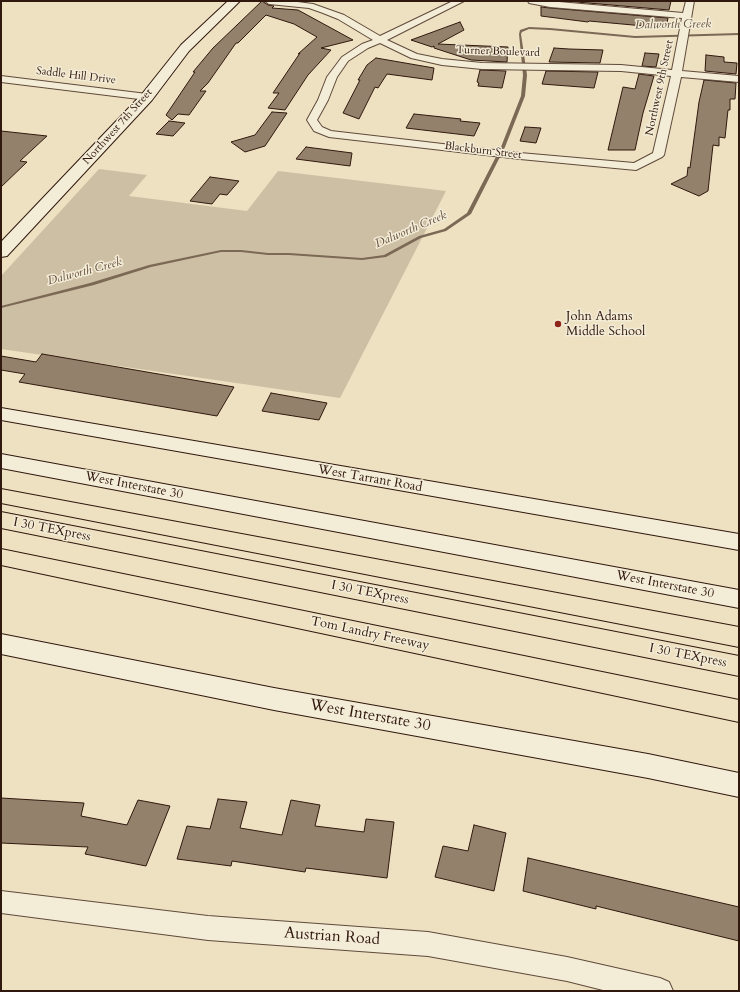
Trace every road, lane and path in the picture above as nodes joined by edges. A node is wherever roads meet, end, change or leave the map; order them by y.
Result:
1 (234, 1) edge
2 (269, 1) edge
3 (460, 1) edge
4 (532, 1) edge
5 (690, 1) edge
6 (687, 16) junction
7 (380, 40) junction
8 (676, 73) junction
9 (1, 79) edge
10 (739, 80) edge
11 (147, 96) junction
12 (636, 167) joint
13 (1, 252) edge
14 (1, 414) edge
15 (1, 461) edge
16 (1, 496) edge
17 (1, 520) edge
18 (739, 542) edge
19 (1, 557) edge
20 (739, 599) edge
21 (739, 637) edge
22 (1, 644) edge
23 (739, 666) edge
24 (739, 711) edge
25 (739, 785) edge
26 (1, 902) edge
27 (660, 991) edge

1 - 11 street, Northwest 7th Street
2 - 7 street, Turner Boulevard
3 - 7 street
4 - 6 street
5 - 6 street, Northwest 9th Street
6 - 8 street, Northwest 9th Street
7 - 8 street, Turner Boulevard
7 - 12 street, Blackburn Street
8 - 10 street, Turner Boulevard
8 - 12 street, Northwest 9th Street
9 - 11 street, Saddle Hill Drive
11 - 13 street, Northwest 7th Street
14 - 18 street, West Tarrant Road
15 - 20 street, West Interstate 30
16 - 21 highway
17 - 23 highway, I 30 TEXpress
19 - 24 highway, Tom Landry Freeway
22 - 25 street, West Interstate 30
26 - 27 street, Austrian Road

